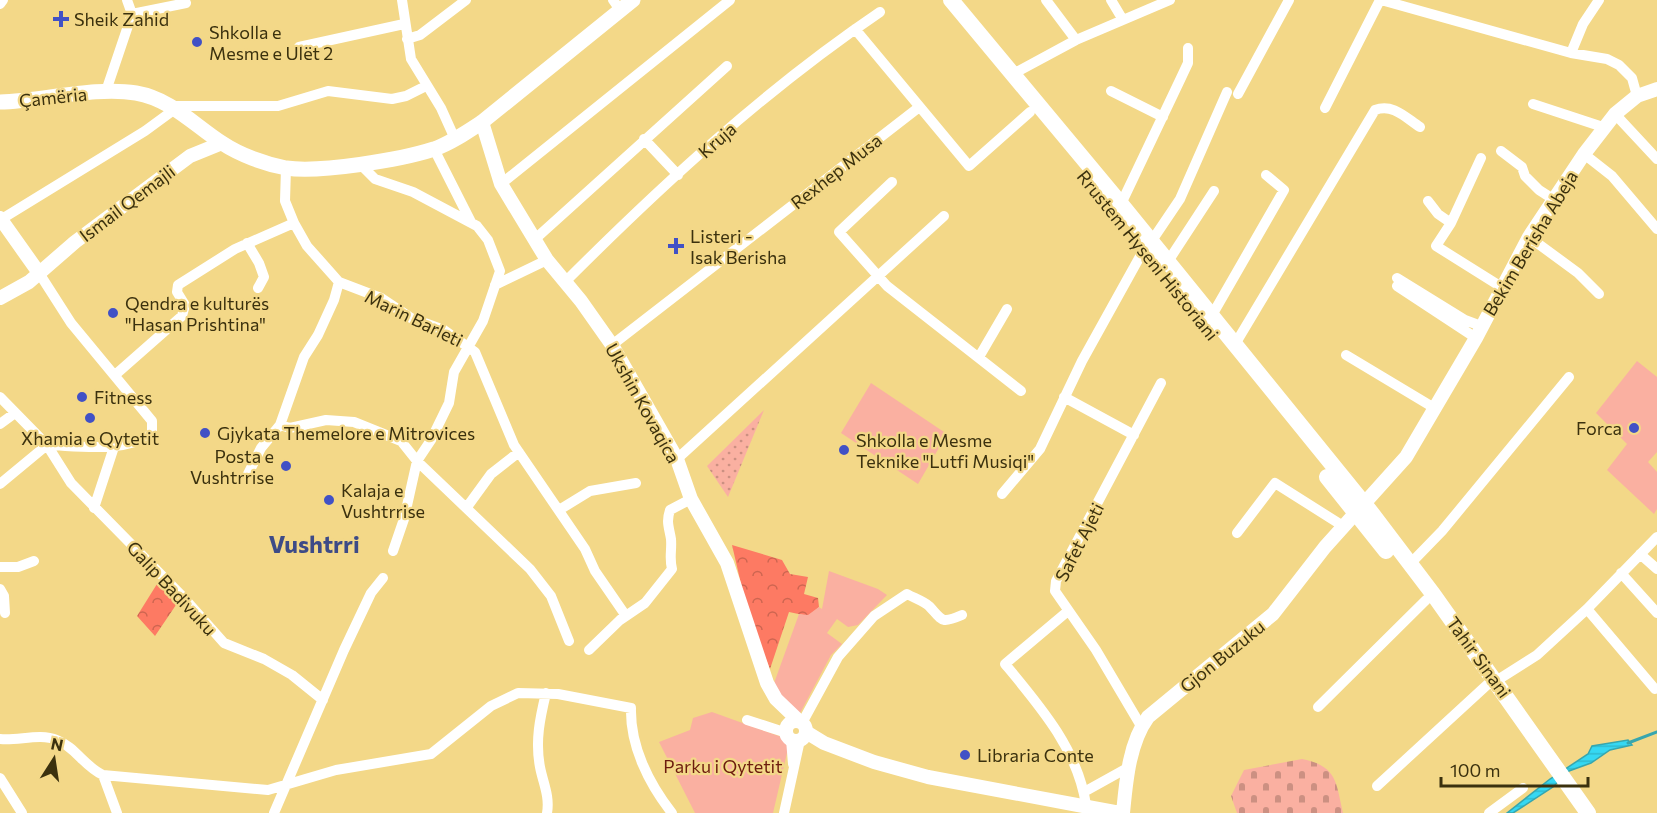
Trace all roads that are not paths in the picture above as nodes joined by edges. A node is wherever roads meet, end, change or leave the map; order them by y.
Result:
1 (3, 0) edge
2 (127, 0) edge
3 (402, 0) edge
4 (466, 0) edge
5 (633, 0) edge
6 (730, 0) edge
7 (938, 0) edge
8 (951, 0) edge
9 (1046, 0) edge
10 (1111, 0) edge
11 (1170, 0) edge
12 (1289, 0) edge
13 (1380, 0) edge
14 (1599, 0) edge
15 (186, 3) dead end
16 (0, 4) edge
17 (617, 5) edge
18 (880, 12) dead end
19 (132, 14) junction
20 (1123, 20) junction
21 (404, 24) junction
22 (855, 29) junction
23 (407, 39) junction
24 (1076, 40) junction
25 (299, 47) dead end
26 (1188, 48) dead end
27 (1571, 53) junction
28 (727, 66) dead end
29 (1011, 75) junction
30 (426, 86) junction
31 (1657, 89) edge
32 (106, 91) junction
33 (1111, 91) dead end
34 (1637, 96) junction
35 (0, 102) edge
36 (1533, 104) dead end
37 (172, 107) junction
38 (918, 108) junction
39 (1325, 108) dead end
40 (1030, 112) junction
41 (1615, 114) junction
42 (1163, 117) junction
43 (482, 122) junction
44 (1420, 127) dead end
45 (1606, 129) junction
46 (454, 139) junction
47 (644, 139) junction
48 (222, 143) junction
49 (434, 149) junction
50 (1501, 151) dead end
51 (1584, 154) junction
52 (1481, 158) dead end
53 (1657, 159) edge
54 (360, 164) junction
55 (286, 168) junction
56 (678, 175) junction
57 (1266, 175) dead end
58 (892, 182) dead end
59 (501, 184) junction
60 (1214, 191) dead end
61 (1553, 199) junction
62 (1428, 201) dead end
63 (1120, 204) junction
64 (944, 216) dead end
65 (0, 219) edge
66 (471, 222) junction
67 (294, 223) junction
68 (1452, 223) junction
69 (1657, 229) edge
70 (1529, 237) junction
71 (534, 240) junction
72 (247, 243) junction
73 (1147, 247) junction
74 (547, 260) junction
75 (1167, 263) junction
76 (39, 273) junction
77 (878, 276) junction
78 (566, 281) junction
79 (339, 282) junction
80 (1397, 282) dead end
81 (495, 285) junction
82 (258, 288) dead end
83 (1503, 288) junction
84 (1599, 294) dead end
85 (0, 298) edge
86 (1007, 309) dead end
87 (1211, 317) junction
88 (1478, 332) junction
89 (612, 345) junction
90 (470, 346) junction
91 (1233, 346) junction
92 (1346, 355) dead end
93 (980, 357) junction
94 (116, 375) junction
95 (1569, 377) dead end
96 (1161, 383) dead end
97 (1021, 391) dead end
98 (0, 397) edge
99 (1064, 397) junction
100 (1436, 409) junction
101 (15, 413) junction
102 (0, 424) edge
103 (280, 425) junction
104 (1134, 435) junction
105 (47, 445) junction
106 (114, 447) junction
107 (519, 452) junction
108 (677, 459) junction
109 (417, 460) junction
110 (248, 474) dead end
111 (636, 483) dead end
112 (0, 484) edge
113 (1002, 495) dead end
114 (691, 499) junction
115 (467, 507) junction
116 (93, 508) junction
117 (1360, 508) junction
118 (559, 510) junction
119 (1343, 526) junction
120 (1237, 533) dead end
121 (1657, 537) edge
122 (393, 551) dead end
123 (1640, 554) junction
124 (34, 561) dead end
125 (1410, 564) junction
126 (0, 567) edge
127 (1657, 569) edge
128 (1621, 573) junction
129 (383, 578) dead end
130 (0, 589) edge
131 (1426, 600) junction
132 (1587, 609) junction
133 (1068, 612) junction
134 (5, 613) dead end
135 (1657, 613) edge
136 (962, 615) dead end
137 (626, 616) junction
138 (569, 641) dead end
139 (589, 650) dead end
140 (1492, 682) junction
141 (1654, 689) dead end
142 (546, 693) junction
143 (323, 700) junction
144 (1318, 707) dead end
145 (747, 720) dead end
146 (1141, 726) junction
147 (796, 732) junction
148 (0, 739) edge
149 (1129, 767) junction
150 (103, 775) junction
151 (0, 778) edge
152 (1377, 786) dead end
153 (286, 787) junction
154 (1523, 788) dead end
155 (1085, 799) junction
156 (1574, 802) edge
157 (22, 813) edge
158 (117, 813) edge
159 (274, 813) edge
160 (547, 813) edge
161 (672, 813) edge
162 (784, 813) edge
163 (1122, 813) edge
164 (1489, 813) edge
165 (1588, 813) edge

1 - 16 street
2 - 19 street
3 - 21 street
4 - 23 street
5 - 17 main road, Çamëria
6 - 59 street
7 - 40 main road, Rrustem Hyseni Historiani
8 - 29 main road, Rrustem Hyseni Historiani
9 - 24 street
10 - 20 street
11 - 20 street
12 - 73 street
13 - 27 street
13 - 39 street
14 - 27 street
15 - 19 street
17 - 43 main road, Çamëria
18 - 22 street, Kruja
19 - 32 street, Çamëria
20 - 24 street
21 - 23 street
21 - 25 street
22 - 38 street
22 - 56 street, Kruja
23 - 30 street
24 - 29 street
26 - 42 street
27 - 34 street
28 - 47 street
29 - 63 main road, Rrustem Hyseni Historiani
30 - 37 street
30 - 46 street
31 - 34 street, Bekim Berisha Abeja
32 - 35 main road, Çamëria
32 - 37 main road, Çamëria
33 - 42 street
34 - 41 street, Bekim Berisha Abeja
36 - 45 street
37 - 48 main road, Çamëria
37 - 65 street
38 - 40 street
38 - 89 street, Rexhep Musa
40 - 73 main road, Rrustem Hyseni Historiani
41 - 45 street, Bekim Berisha Abeja
41 - 53 street
42 - 63 street
43 - 46 main road, Çamëria
43 - 59 street, Ukshin Kovaqica
44 - 91 street
45 - 51 street, Bekim Berisha Abeja
46 - 49 main road, Çamëria
47 - 56 street
47 - 71 street
48 - 55 main road, Çamëria
48 - 76 street, Ismail Qemajli
49 - 54 main road, Çamëria
49 - 66 street
50 - 61 street
51 - 61 street, Bekim Berisha Abeja
51 - 69 street
52 - 68 street
54 - 55 main road, Çamëria
54 - 66 street
55 - 67 street, Marin Barleti
56 - 78 street, Kruja
57 - 87 street, Rrustem Hyseni Historiani
58 - 77 street
59 - 71 street, Ukshin Kovaqica
60 - 75 street, Rrustem Hyseni Historiani
61 - 70 street, Bekim Berisha Abeja
62 - 68 street
63 - 73 main road, Rrustem Hyseni Historiani
64 - 77 street
65 - 76 street
66 - 81 street
67 - 72 street
67 - 79 street, Marin Barleti
68 - 83 street
70 - 83 street, Bekim Berisha Abeja
70 - 84 street
71 - 74 street, Ukshin Kovaqica
72 - 82 street
72 - 94 street
73 - 75 main road, Rrustem Hyseni Historiani
73 - 99 street
73 - 117 main road, Rrustem Hyseni Historiani
74 - 78 street, Ukshin Kovaqica
74 - 81 street
75 - 87 main road, Rrustem Hyseni Historiani
76 - 85 street, Ismail Qemajli
76 - 94 street
77 - 93 street
77 - 108 street
78 - 89 street, Ukshin Kovaqica
79 - 90 street, Marin Barleti
79 - 103 street
80 - 88 street, Bekim Berisha Abeja
81 - 90 street
83 - 88 street, Bekim Berisha Abeja
86 - 93 street
87 - 91 main road, Rrustem Hyseni Historiani
88 - 100 street, Bekim Berisha Abeja
89 - 108 street, Ukshin Kovaqica
90 - 107 street, Marin Barleti
90 - 109 street
91 - 117 main road, Rrustem Hyseni Historiani
92 - 100 street
93 - 97 street
94 - 106 street
95 - 125 street
96 - 104 street, Safet Ajeti
98 - 101 street, Galip Badivuku
99 - 104 street
99 - 113 street
100 - 117 street, Bekim Berisha Abeja
101 - 102 street
101 - 105 street, Galip Badivuku
103 - 109 street
103 - 110 street
104 - 133 street, Safet Ajeti
105 - 106 street
105 - 112 street
105 - 116 street, Galip Badivuku
106 - 116 street
107 - 115 street
107 - 118 street, Marin Barleti
108 - 114 street, Ukshin Kovaqica
109 - 115 street
109 - 122 street
111 - 118 street
114 - 137 street
114 - 147 street, Ukshin Kovaqica
115 - 138 street
116 - 143 street, Galip Badivuku
117 - 119 street, Gjon Buzuku
117 - 125 main road, Tahir Sinani
117 - 131 main road, Tahir Sinani
118 - 137 street, Marin Barleti
119 - 120 street
119 - 146 street, Gjon Buzuku
121 - 123 street
123 - 127 street
123 - 128 street
124 - 126 street
125 - 140 main road, Tahir Sinani
128 - 132 street
128 - 135 street
129 - 143 street
130 - 134 street
131 - 140 main road, Tahir Sinani
131 - 144 street
132 - 140 street
132 - 141 street
133 - 146 street, Safet Ajeti
133 - 155 street
136 - 147 street
137 - 139 street
140 - 152 street
140 - 156 main road, Tahir Sinani
142 - 153 street
142 - 160 street
142 - 161 street
143 - 153 street
145 - 147 street
146 - 149 street, Gjon Buzuku
147 - 155 street
147 - 162 street
148 - 150 street
149 - 155 street
149 - 163 street, Gjon Buzuku
150 - 153 street
150 - 158 street
151 - 157 street
153 - 159 street
154 - 164 street
155 - 163 street
156 - 165 main road, Tahir Sinani

